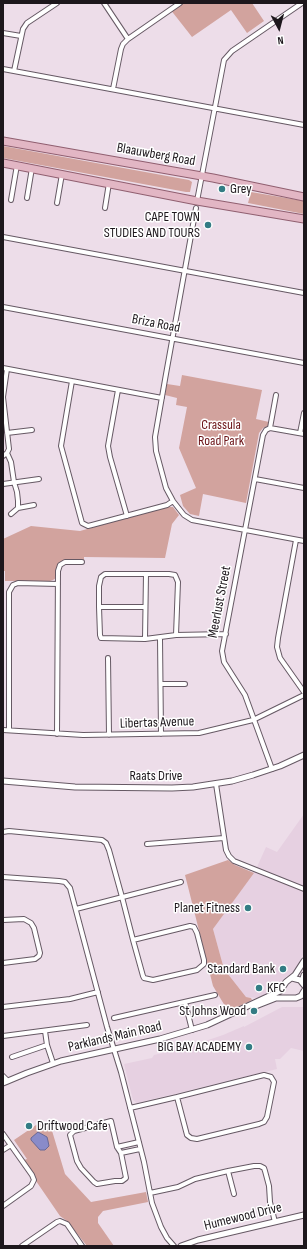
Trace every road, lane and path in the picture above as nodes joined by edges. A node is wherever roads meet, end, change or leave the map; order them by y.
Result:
1 (57, 3) edge
2 (104, 3) edge
3 (180, 3) edge
4 (302, 3) edge
5 (3, 33) edge
6 (21, 36) junction
7 (128, 39) junction
8 (3, 69) edge
9 (14, 71) junction
10 (113, 89) junction
11 (214, 108) junction
12 (304, 125) edge
13 (3, 141) edge
14 (3, 163) edge
15 (17, 165) junction
16 (32, 168) junction
17 (62, 174) junction
18 (202, 176) junction
19 (109, 183) junction
20 (304, 197) edge
21 (27, 198) dead end
22 (11, 200) dead end
23 (56, 203) dead end
24 (196, 205) junction
25 (105, 208) dead end
26 (304, 219) edge
27 (3, 237) edge
28 (184, 271) junction
29 (304, 292) edge
30 (3, 307) edge
31 (172, 338) junction
32 (304, 363) edge
33 (5, 369) edge
34 (72, 381) junction
35 (118, 390) junction
36 (276, 395) dead end
37 (162, 398) junction
38 (304, 413) edge
39 (268, 429) junction
40 (32, 430) dead end
41 (7, 433) junction
42 (302, 434) edge
43 (8, 454) junction
44 (3, 456) edge
45 (255, 479) junction
46 (39, 480) dead end
47 (14, 482) junction
48 (3, 484) edge
49 (304, 488) edge
50 (173, 501) junction
51 (34, 505) dead end
52 (18, 508) junction
53 (11, 514) dead end
54 (127, 516) junction
55 (245, 530) junction
56 (296, 540) junction
57 (304, 541) edge
58 (82, 562) dead end
59 (146, 574) junction
60 (58, 584) junction
61 (99, 607) junction
62 (145, 607) junction
63 (226, 634) junction
64 (176, 635) junction
65 (160, 638) junction
66 (145, 639) junction
67 (108, 658) dead end
68 (161, 684) junction
69 (185, 684) dead end
70 (304, 693) edge
71 (253, 720) junction
72 (3, 730) edge
73 (9, 730) junction
74 (57, 734) junction
75 (160, 734) junction
76 (109, 735) junction
77 (304, 755) edge
78 (272, 769) junction
79 (3, 781) edge
80 (216, 784) junction
81 (3, 832) edge
82 (224, 838) junction
83 (147, 844) dead end
84 (3, 876) edge
85 (181, 882) dead end
86 (304, 889) edge
87 (122, 897) junction
88 (76, 909) junction
89 (3, 920) edge
90 (133, 940) junction
91 (304, 961) edge
92 (3, 963) edge
93 (304, 975) edge
94 (291, 979) junction
95 (303, 984) edge
96 (284, 986) junction
97 (304, 991) edge
98 (98, 992) junction
99 (215, 995) dead end
100 (290, 997) junction
101 (302, 997) edge
102 (185, 1002) junction
103 (3, 1007) edge
104 (232, 1014) junction
105 (114, 1018) dead end
106 (87, 1026) dead end
107 (192, 1030) junction
108 (45, 1031) junction
109 (4, 1036) edge
110 (47, 1045) junction
111 (114, 1050) junction
112 (12, 1057) dead end
113 (53, 1063) junction
114 (3, 1076) edge
115 (5, 1082) edge
116 (177, 1097) junction
117 (130, 1108) junction
118 (3, 1134) edge
119 (139, 1142) junction
120 (11, 1145) junction
121 (117, 1147) junction
122 (140, 1149) junction
123 (3, 1150) edge
124 (121, 1153) junction
125 (228, 1171) junction
126 (150, 1193) junction
127 (234, 1194) dead end
128 (3, 1206) edge
129 (304, 1215) edge
130 (275, 1222) junction
131 (167, 1238) junction
132 (187, 1245) edge
133 (22, 1246) edge
134 (82, 1246) edge
135 (168, 1246) edge
136 (174, 1246) edge
137 (180, 1246) edge

1 - 6 street
2 - 7 street
3 - 7 street
4 - 11 street
5 - 6 street
6 - 9 street
7 - 10 street
8 - 9 street
9 - 10 street
10 - 11 street
11 - 12 street
11 - 18 street
13 - 18 main road, Blaauwberg Road
14 - 15 main road
15 - 16 main road
15 - 22 street
16 - 17 main road
16 - 21 street
17 - 19 main road
17 - 23 street
18 - 20 main road, Blaauwberg Road
18 - 24 street
19 - 24 main road
19 - 25 street
24 - 26 main road
24 - 28 street
27 - 28 street
28 - 29 street
28 - 31 street
30 - 31 street, Briza Road
31 - 32 street, Briza Road
31 - 37 street
33 - 34 street
33 - 41 street
34 - 35 street
34 - 54 street
35 - 37 street
35 - 54 street
36 - 39 street, Meerlust Street
37 - 50 street
38 - 42 street
39 - 42 street
39 - 45 street, Meerlust Street
40 - 41 street
41 - 43 street
43 - 44 street
43 - 47 street
45 - 49 street
45 - 55 street, Meerlust Street
46 - 47 street
47 - 48 street
47 - 52 street
50 - 54 street
50 - 55 street
51 - 52 street
52 - 53 street
55 - 56 street
55 - 63 street, Meerlust Street
56 - 57 street
56 - 70 street
58 - 60 street
59 - 61 street
59 - 62 street
59 - 64 street
60 - 73 street
60 - 74 street
61 - 62 street
61 - 66 street
62 - 66 street
63 - 64 street
63 - 71 street, Meerlust Street
64 - 65 street
65 - 66 street
65 - 68 street
67 - 76 street
68 - 69 street
68 - 75 street
70 - 71 street, Libertas Avenue
71 - 75 street, Libertas Avenue
71 - 78 street, Meerlust Street
72 - 73 street, Libertas Avenue
73 - 74 street, Libertas Avenue
74 - 76 street, Libertas Avenue
75 - 76 street, Libertas Avenue
77 - 78 street, Raats Drive
78 - 80 street, Raats Drive
79 - 80 street, Raats Drive
80 - 82 street
81 - 87 street
82 - 83 street
82 - 86 street
84 - 88 street
85 - 87 street
87 - 88 street
87 - 90 street
88 - 98 street
89 - 92 street
90 - 90 street
91 - 94 street
93 - 95 street
94 - 95 street
94 - 96 street, Parklands Main Road
96 - 100 street
96 - 104 street, Parklands Main Road
97 - 101 street
98 - 103 street
98 - 111 street
99 - 102 street
100 - 101 street, Parklands Main Road
100 - 104 street, Parklands Main Road
102 - 105 street
102 - 107 street
104 - 107 street, Parklands Main Road
106 - 108 street
107 - 111 street, Parklands Main Road
108 - 109 street
108 - 110 street
110 - 112 street
110 - 113 street
111 - 113 street, Parklands Main Road
111 - 117 street
113 - 115 street, Parklands Main Road
114 - 115 street
116 - 116 street
116 - 117 street
117 - 119 street
118 - 120 street
119 - 121 street
119 - 122 street
120 - 123 street
120 - 128 street
121 - 124 street
121 - 124 street
122 - 124 street
122 - 126 street
125 - 126 street
125 - 127 street
125 - 130 street
126 - 131 street
129 - 130 street, Humewood Drive
130 - 132 street, Humewood Drive
131 - 135 street
131 - 136 street
132 - 137 street, Humewood Drive
133 - 134 street

